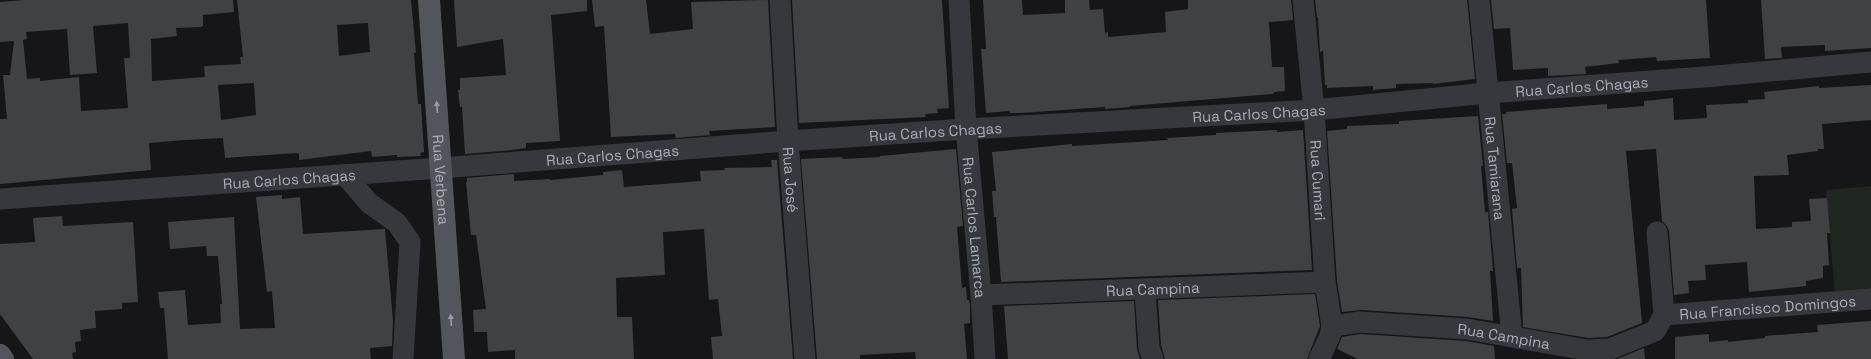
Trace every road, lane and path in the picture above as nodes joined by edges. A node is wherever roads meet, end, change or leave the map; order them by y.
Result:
1 (429, 0) edge
2 (780, 0) edge
3 (959, 0) edge
4 (1303, 0) edge
5 (1479, 0) edge
6 (1871, 62) edge
7 (1488, 93) junction
8 (1314, 110) junction
9 (966, 129) junction
10 (788, 141) junction
11 (442, 168) junction
12 (345, 175) junction
13 (0, 199) edge
14 (1657, 232) dead end
15 (1325, 282) junction
16 (1145, 290) junction
17 (981, 295) junction
18 (1871, 299) edge
19 (1664, 315) junction
20 (1332, 326) junction
21 (1512, 337) junction
22 (1610, 354) edge
23 (0, 356) edge
24 (3, 359) edge
25 (403, 359) edge
26 (454, 359) edge
27 (805, 359) edge
28 (985, 359) edge
29 (1153, 359) edge
30 (1319, 359) edge

11 -> 1 main road, Rua Verbena
2 - 10 street, Rua José
3 - 9 street, Rua Carlos Lamarca
4 - 8 street, Rua Cumari
5 - 7 street, Rua Tamiarana
6 - 7 street, Rua Carlos Chagas
7 - 8 street, Rua Carlos Chagas
7 - 21 street, Rua Tamiarana
8 - 9 street, Rua Carlos Chagas
8 - 15 street, Rua Cumari
9 - 10 street, Rua Carlos Chagas
9 - 17 street, Rua Carlos Lamarca
10 - 11 street, Rua Carlos Chagas
10 - 27 street, Rua José
11 - 12 street, Rua Carlos Chagas
26 -> 11 main road, Rua Verbena
12 - 13 street, Rua Carlos Chagas
12 - 25 street
14 - 19 street
15 - 16 street, Rua Campina
15 - 20 street, Rua Cumari
16 - 17 street, Rua Campina
16 - 29 street
17 - 28 street, Rua Carlos Lamarca
18 - 19 street, Rua Francisco Domingos
19 - 22 street, Rua Campina
20 - 21 street, Rua Campina
20 - 30 street, Rua Cumari
21 - 22 street, Rua Campina
23 - 24 main road

